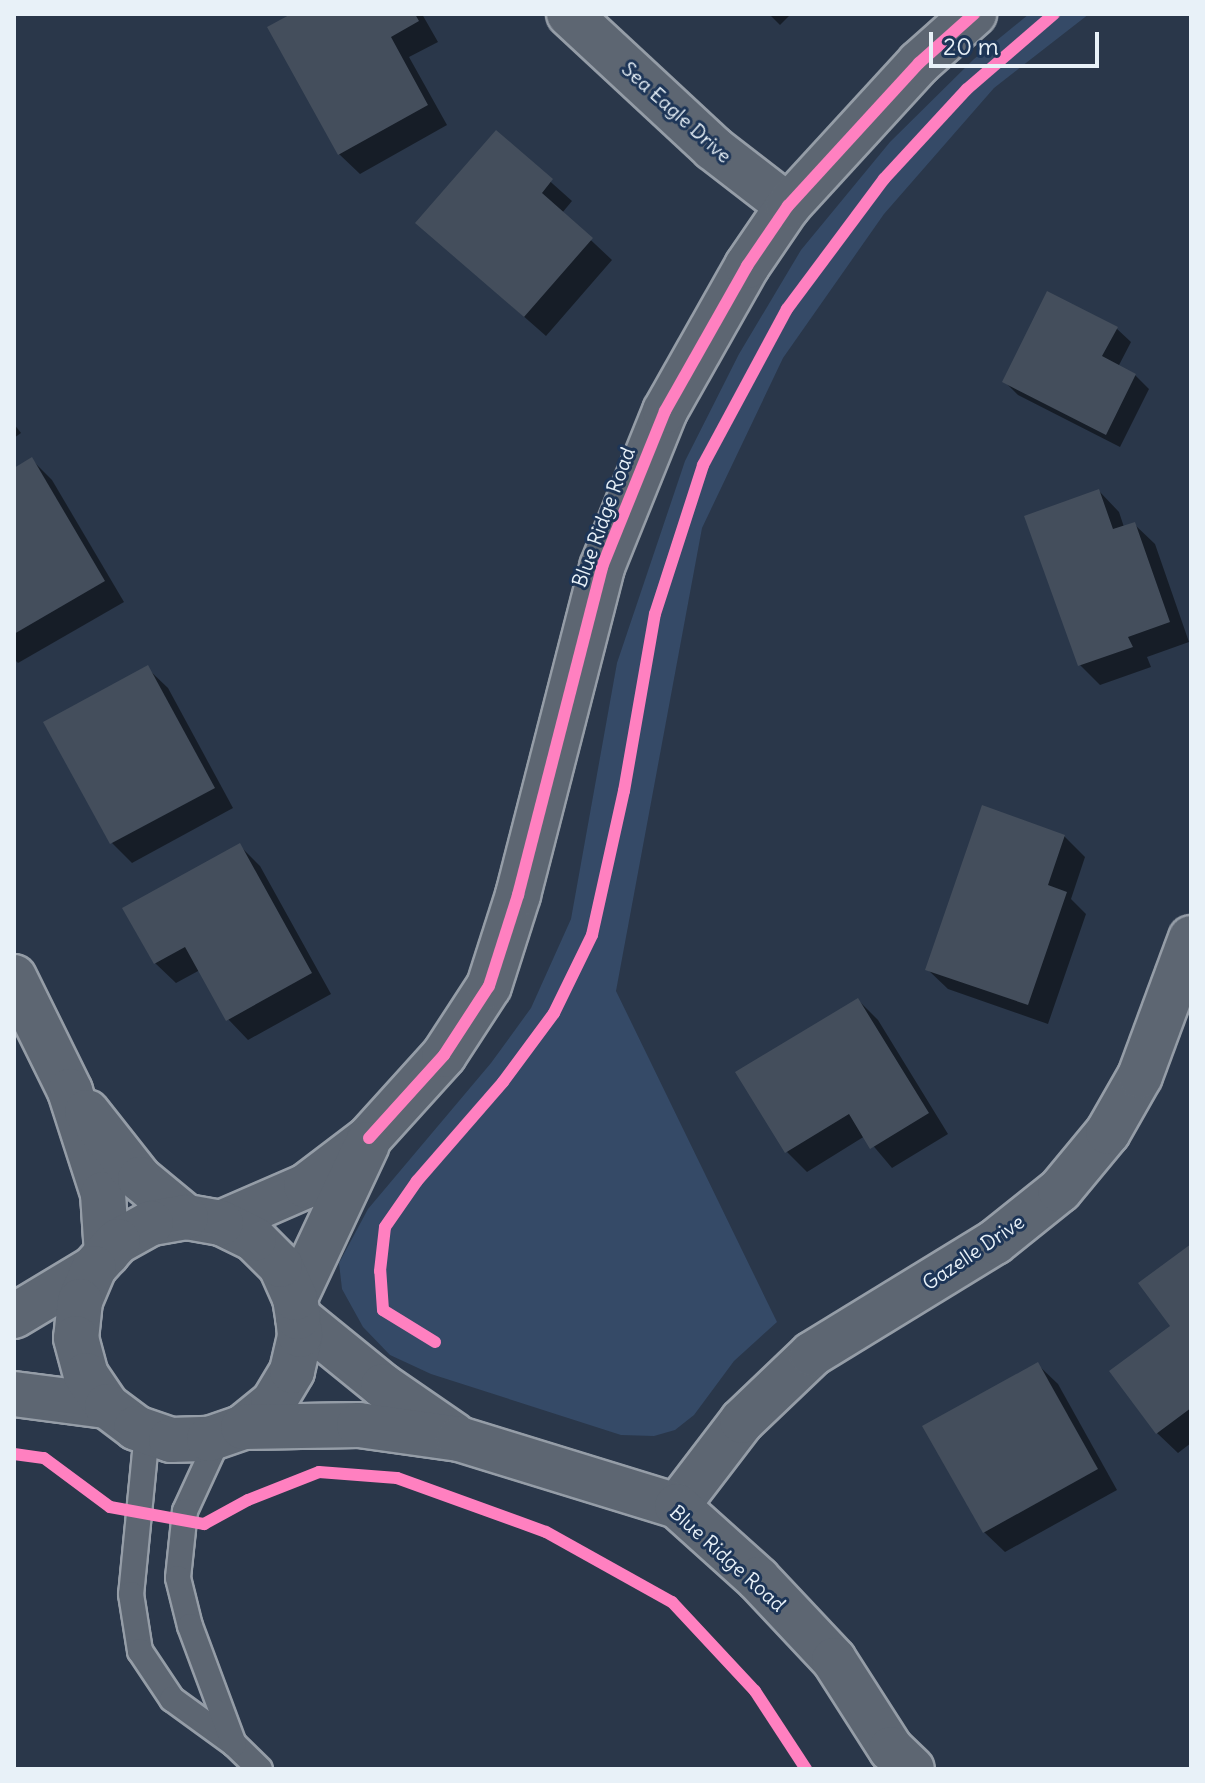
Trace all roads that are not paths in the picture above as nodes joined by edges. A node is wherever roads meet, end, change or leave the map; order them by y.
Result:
1 (569, 14) edge
2 (974, 14) edge
3 (788, 206) junction
4 (1191, 938) edge
5 (14, 977) edge
6 (70, 1091) junction
7 (369, 1138) junction
8 (204, 1220) junction
9 (100, 1261) junction
10 (296, 1307) junction
11 (14, 1316) edge
12 (14, 1394) edge
13 (107, 1406) junction
14 (232, 1431) junction
15 (147, 1432) junction
16 (459, 1439) junction
17 (677, 1506) junction
18 (234, 1744) junction
19 (899, 1762) edge
20 (260, 1769) edge

1 - 3 street, Sea Eagle Drive
2 - 3 street, Blue Ridge Road
3 - 7 street, Blue Ridge Road
4 - 17 street, Gazelle Drive
5 - 6 street
6 - 8 street
6 - 9 street
7 - 8 street, Blue Ridge Road
7 - 10 street, Blue Ridge Road
8 - 9 street
8 - 10 street
9 - 11 street
9 - 13 street
10 - 14 street
10 - 16 street, Blue Ridge Road
12 - 13 street
13 - 15 street
14 - 15 street
14 - 16 street, Blue Ridge Road
14 - 18 lane
15 - 18 lane
16 - 17 street, Blue Ridge Road
17 - 19 street, Blue Ridge Road
18 - 20 lane

